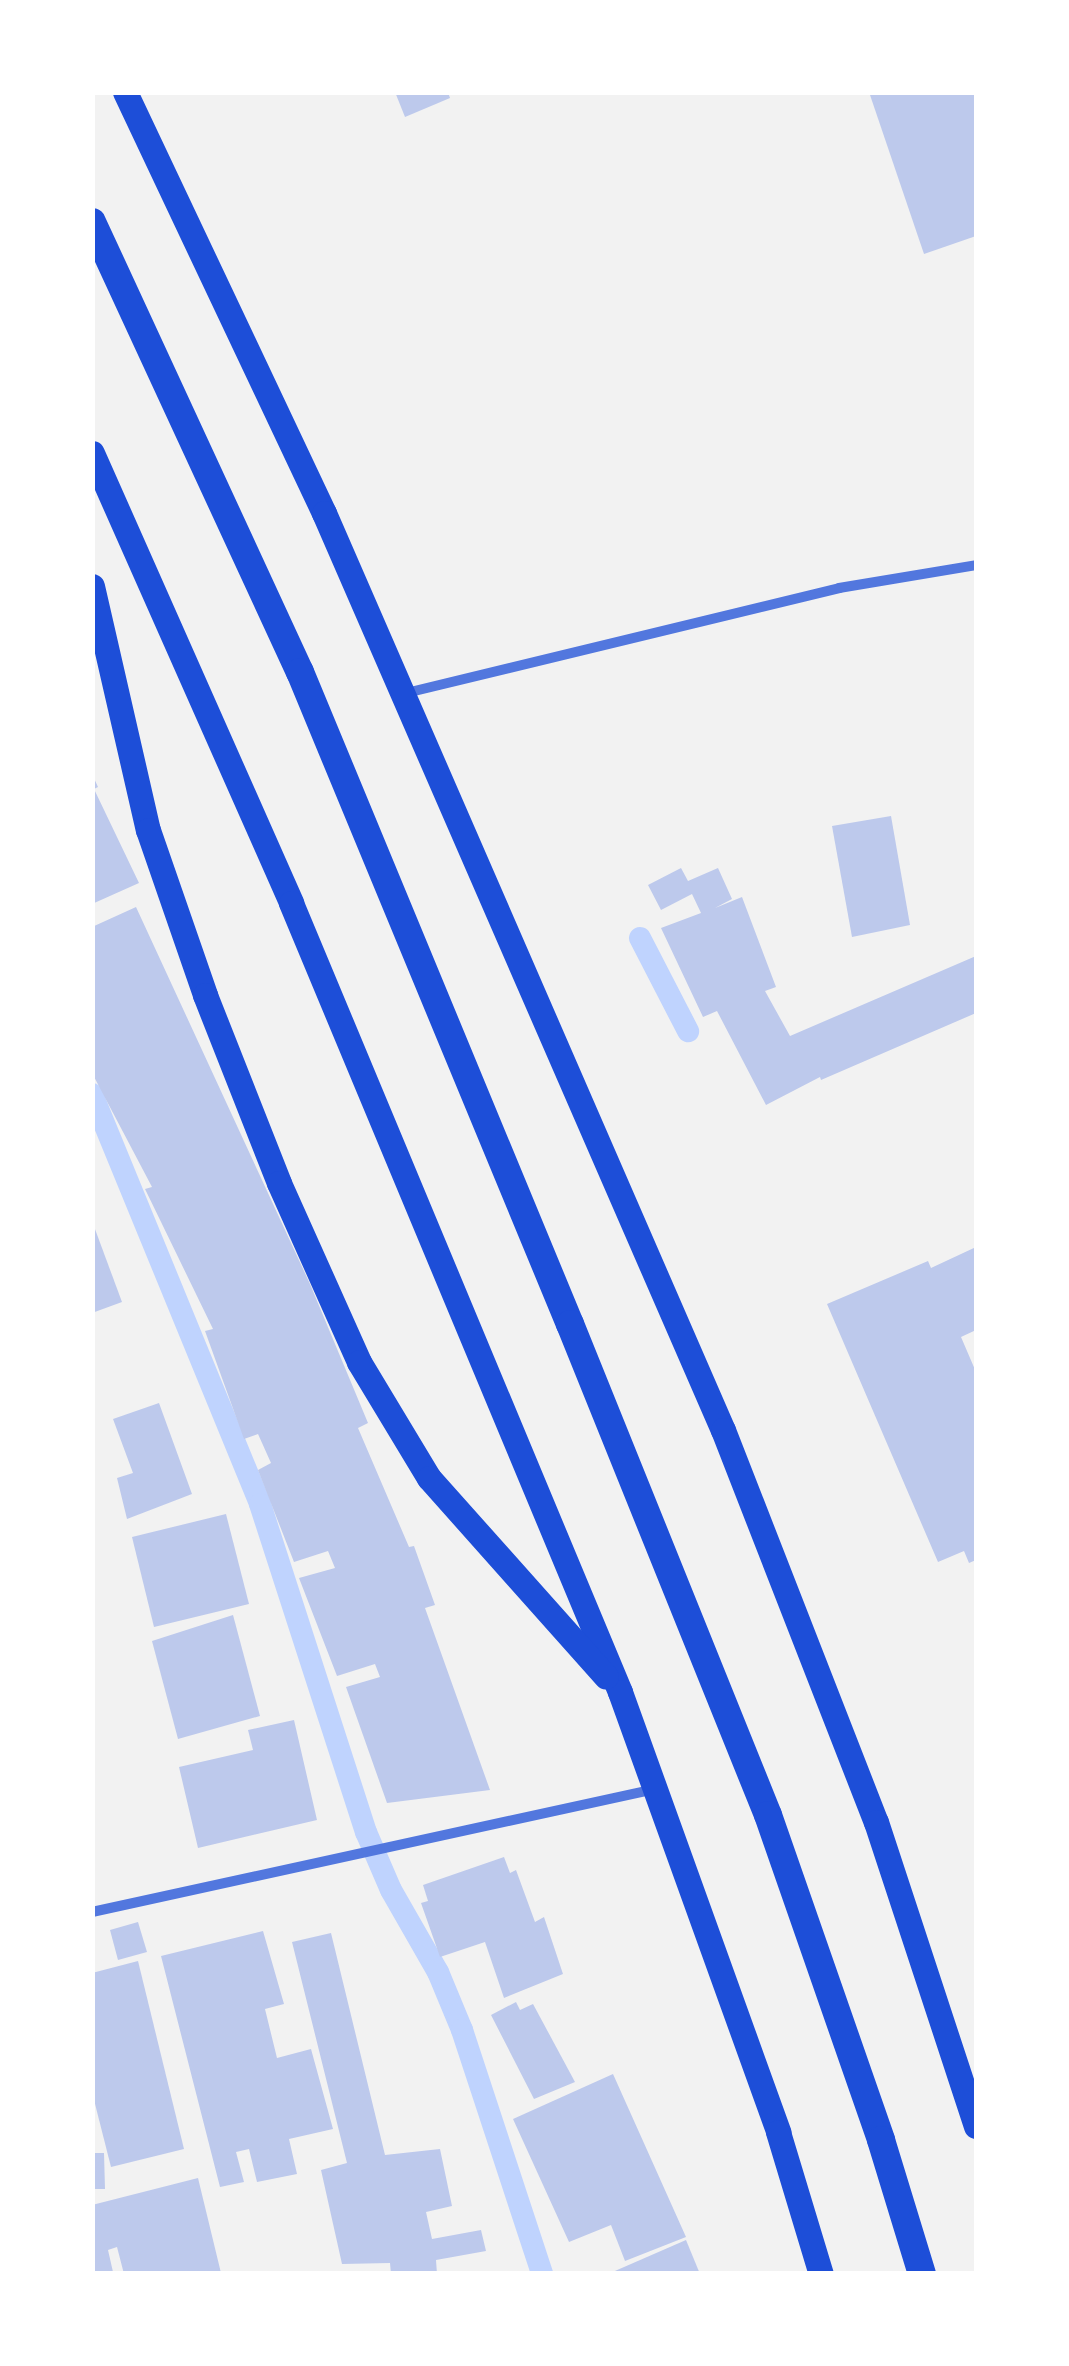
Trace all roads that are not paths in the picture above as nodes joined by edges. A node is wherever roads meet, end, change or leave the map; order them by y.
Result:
1 (125, 92) edge
2 (92, 222) edge
3 (92, 452) edge
4 (976, 564) edge
5 (92, 586) edge
6 (100, 657) edge
7 (401, 694) junction
8 (620, 1692) junction
9 (656, 1788) junction
10 (92, 1912) edge
11 (976, 2126) edge
12 (821, 2274) edge
13 (922, 2274) edge

1 - 7 main road
2 - 13 highway
3 - 8 main road
4 - 7 street
5 - 6 main road
6 - 8 main road
7 - 11 main road
8 - 9 main road
9 - 10 street
9 - 12 main road

